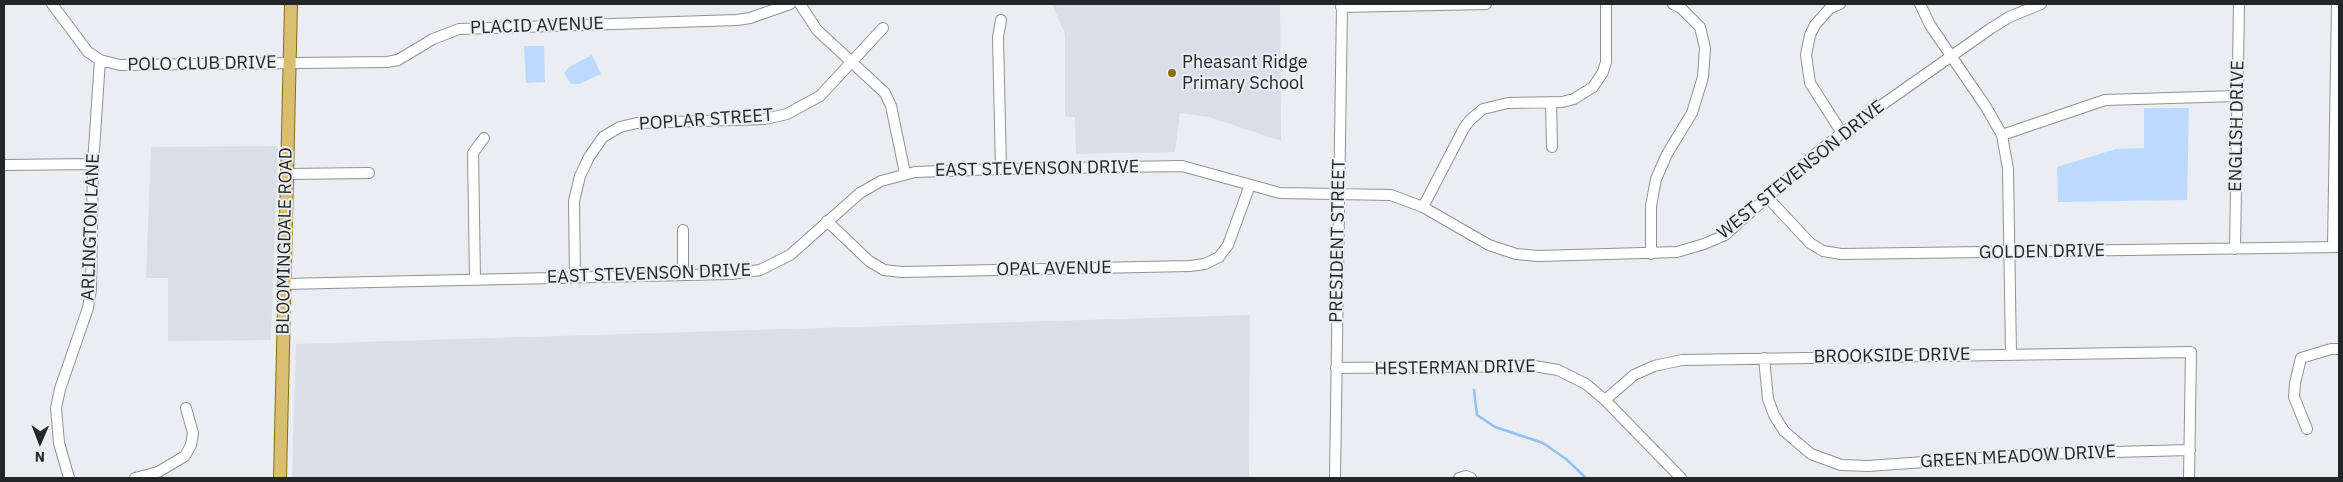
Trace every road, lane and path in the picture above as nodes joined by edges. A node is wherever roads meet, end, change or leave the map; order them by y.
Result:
1 (52, 4) edge
2 (290, 4) edge
3 (790, 4) edge
4 (800, 4) edge
5 (1486, 4) edge
6 (1606, 4) edge
7 (1673, 4) edge
8 (1840, 4) edge
9 (1920, 4) edge
10 (2041, 4) edge
11 (2239, 4) edge
12 (2337, 4) edge
13 (1342, 5) edge
14 (1001, 20) dead end
15 (883, 28) dead end
16 (1951, 56) junction
17 (100, 60) junction
18 (850, 61) junction
19 (289, 63) junction
20 (2237, 96) junction
21 (1551, 102) junction
22 (1842, 133) junction
23 (2002, 135) junction
24 (484, 138) dead end
25 (1552, 147) dead end
26 (93, 164) junction
27 (4, 165) edge
28 (1001, 169) junction
29 (369, 173) dead end
30 (905, 173) junction
31 (287, 174) junction
32 (1250, 185) junction
33 (1339, 194) junction
34 (1767, 197) junction
35 (1423, 207) junction
36 (827, 222) junction
37 (683, 230) dead end
38 (2336, 247) edge
39 (2236, 249) junction
40 (2009, 252) junction
41 (1651, 254) junction
42 (683, 275) junction
43 (574, 278) junction
44 (476, 280) junction
45 (284, 284) junction
46 (2339, 349) edge
47 (2011, 354) junction
48 (1764, 358) junction
49 (1336, 368) junction
50 (1605, 400) junction
51 (186, 408) dead end
52 (2307, 429) dead end
53 (2190, 450) junction
54 (70, 478) edge
55 (135, 478) edge
56 (280, 478) edge
57 (1335, 478) edge
58 (1459, 478) edge
59 (1471, 478) edge
60 (1681, 478) edge
61 (2189, 478) edge

1 - 17 street, POLO CLUB DRIVE
2 - 19 main road, BLOOMINGDALE ROAD
3 - 19 street, PLACID AVENUE
4 - 18 street
5 - 13 street
6 - 21 street
7 - 41 street
8 - 22 street
9 - 16 street
10 - 16 street, WEST STEVENSON DRIVE
11 - 20 street, ENGLISH DRIVE
12 - 38 street
13 - 33 street, PRESIDENT STREET
14 - 28 street
15 - 18 street, POPLAR STREET
16 - 22 street, WEST STEVENSON DRIVE
16 - 23 street
17 - 19 street, POLO CLUB DRIVE
17 - 26 street, ARLINGTON LANE
18 - 30 street
18 - 43 street, POPLAR STREET
19 - 31 main road, BLOOMINGDALE ROAD
20 - 23 street
20 - 39 street, ENGLISH DRIVE
21 - 25 street
21 - 35 street
22 - 34 street, WEST STEVENSON DRIVE
23 - 40 street
24 - 44 street
26 - 27 street
26 - 54 street, ARLINGTON LANE
28 - 30 street, EAST STEVENSON DRIVE
28 - 32 street, EAST STEVENSON DRIVE
29 - 31 street
30 - 36 street, EAST STEVENSON DRIVE
31 - 45 main road, BLOOMINGDALE ROAD
32 - 33 street, EAST STEVENSON DRIVE
32 - 36 street, OPAL AVENUE
33 - 35 street, WEST STEVENSON DRIVE
33 - 49 street, PRESIDENT STREET
34 - 40 street, GOLDEN DRIVE
34 - 41 street, WEST STEVENSON DRIVE
35 - 41 street, WEST STEVENSON DRIVE
36 - 42 street, EAST STEVENSON DRIVE
37 - 42 street
38 - 39 street, GOLDEN DRIVE
39 - 40 street, GOLDEN DRIVE
40 - 47 street
42 - 43 street, EAST STEVENSON DRIVE
43 - 44 street, EAST STEVENSON DRIVE
44 - 45 street, EAST STEVENSON DRIVE
45 - 56 main road, BLOOMINGDALE ROAD
46 - 52 street
47 - 48 street, BROOKSIDE DRIVE
47 - 53 street, BROOKSIDE DRIVE
48 - 50 street, BROOKSIDE DRIVE
48 - 53 street, GREEN MEADOW DRIVE
49 - 50 street, HESTERMAN DRIVE
49 - 57 street, PRESIDENT STREET
50 - 60 street, HESTERMAN DRIVE
51 - 55 street
53 - 61 street
58 - 59 street

